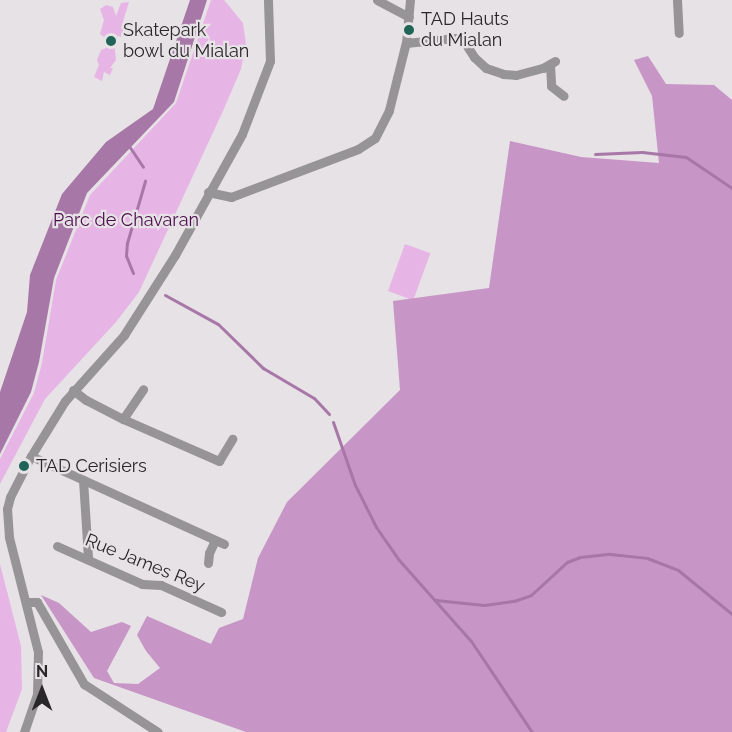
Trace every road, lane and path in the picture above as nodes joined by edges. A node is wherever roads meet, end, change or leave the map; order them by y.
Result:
1 (268, 0) edge
2 (377, 0) edge
3 (410, 0) edge
4 (677, 0) edge
5 (409, 17) junction
6 (679, 33) dead end
7 (406, 43) junction
8 (564, 96) dead end
9 (207, 192) junction
10 (143, 389) dead end
11 (73, 390) junction
12 (123, 419) junction
13 (232, 439) dead end
14 (31, 456) junction
15 (83, 480) junction
16 (214, 540) junction
17 (224, 544) dead end
18 (57, 546) dead end
19 (88, 557) junction
20 (208, 563) dead end
21 (26, 602) junction
22 (221, 612) dead end
23 (24, 732) edge
24 (158, 732) edge

1 - 9 street
2 - 5 street
3 - 5 street
4 - 6 street
5 - 7 street
7 - 8 street
7 - 9 street
9 - 11 street
10 - 12 street
11 - 12 street
11 - 14 street
12 - 13 street
14 - 15 street
14 - 21 street
15 - 16 street
15 - 19 street
16 - 17 street
16 - 20 street
18 - 19 street, Rue James Rey
19 - 22 street, Rue James Rey
21 - 23 street
21 - 24 street

